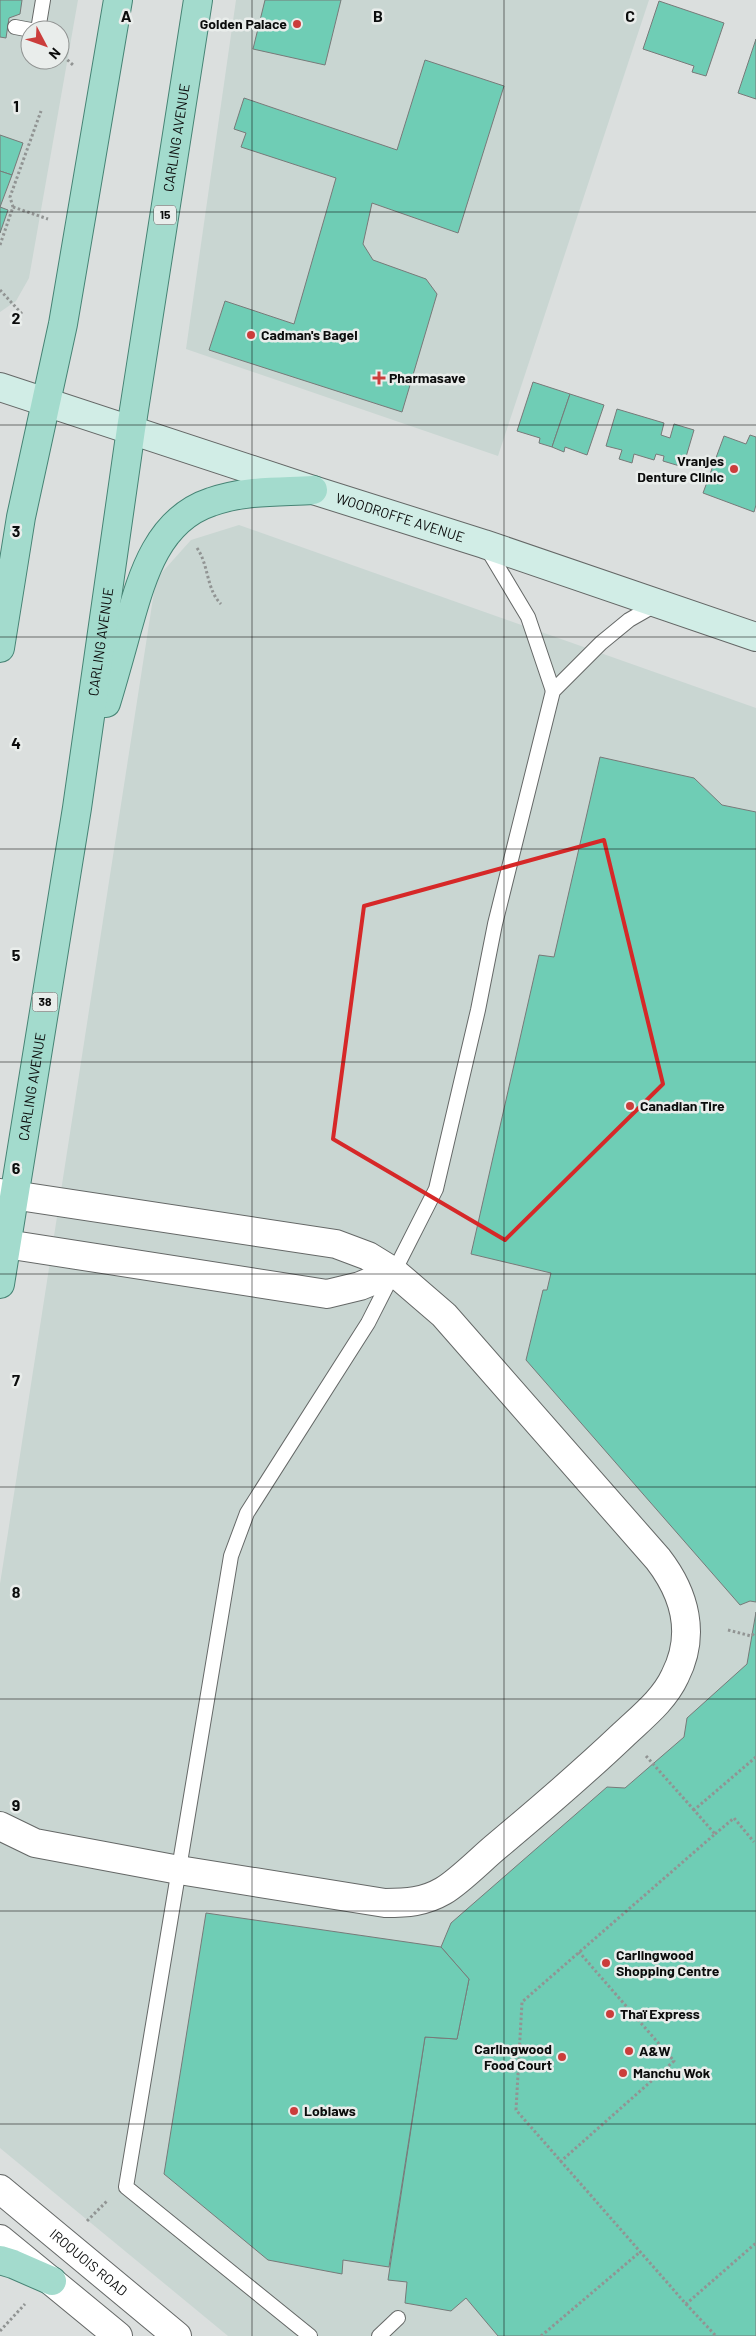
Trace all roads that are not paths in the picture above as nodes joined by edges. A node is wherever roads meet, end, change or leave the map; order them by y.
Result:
1 (43, 0) edge
2 (118, 0) edge
3 (198, 0) edge
4 (40, 20) edge
5 (15, 27) dead end
6 (20, 28) edge
7 (0, 386) edge
8 (45, 402) junction
9 (131, 429) junction
10 (314, 490) junction
11 (484, 544) junction
12 (658, 604) junction
13 (756, 637) edge
14 (0, 648) edge
15 (553, 691) junction
16 (77, 808) junction
17 (7, 1194) edge
18 (3, 1243) edge
19 (394, 1272) junction
20 (0, 1284) edge
21 (0, 1826) edge
22 (35, 1843) junction
23 (0, 1845) edge
24 (179, 1870) junction
25 (0, 2189) edge
26 (0, 2239) edge
27 (0, 2260) edge
28 (52, 2281) junction
29 (398, 2318) dead end
30 (118, 2336) edge
31 (178, 2336) edge
32 (310, 2336) edge
33 (379, 2336) edge

1 - 4 lane
2 - 8 main road
3 - 9 main road, CARLING AVENUE / 15
5 - 6 lane
7 - 8 main road, WOODROFFE AVENUE
8 - 9 main road, WOODROFFE AVENUE
8 - 14 main road
9 - 10 main road, WOODROFFE AVENUE
9 - 16 main road, CARLING AVENUE / 38
10 - 11 main road, WOODROFFE AVENUE
10 - 16 main road
11 - 12 main road, WOODROFFE AVENUE
11 - 15 lane
12 - 13 main road, WOODROFFE AVENUE
12 - 15 lane
15 - 19 lane
16 - 17 main road, CARLING AVENUE / 38
17 - 18 main road, CARLING AVENUE / 38
17 - 19 street
18 - 19 street
18 - 20 main road, CARLING AVENUE / 38
19 - 24 lane
19 - 24 street
21 - 22 street
22 - 23 street
22 - 24 street
24 - 32 lane
25 - 31 street, IROQUOIS ROAD
26 - 28 street
27 - 28 main road
28 - 30 street
29 - 33 lane

